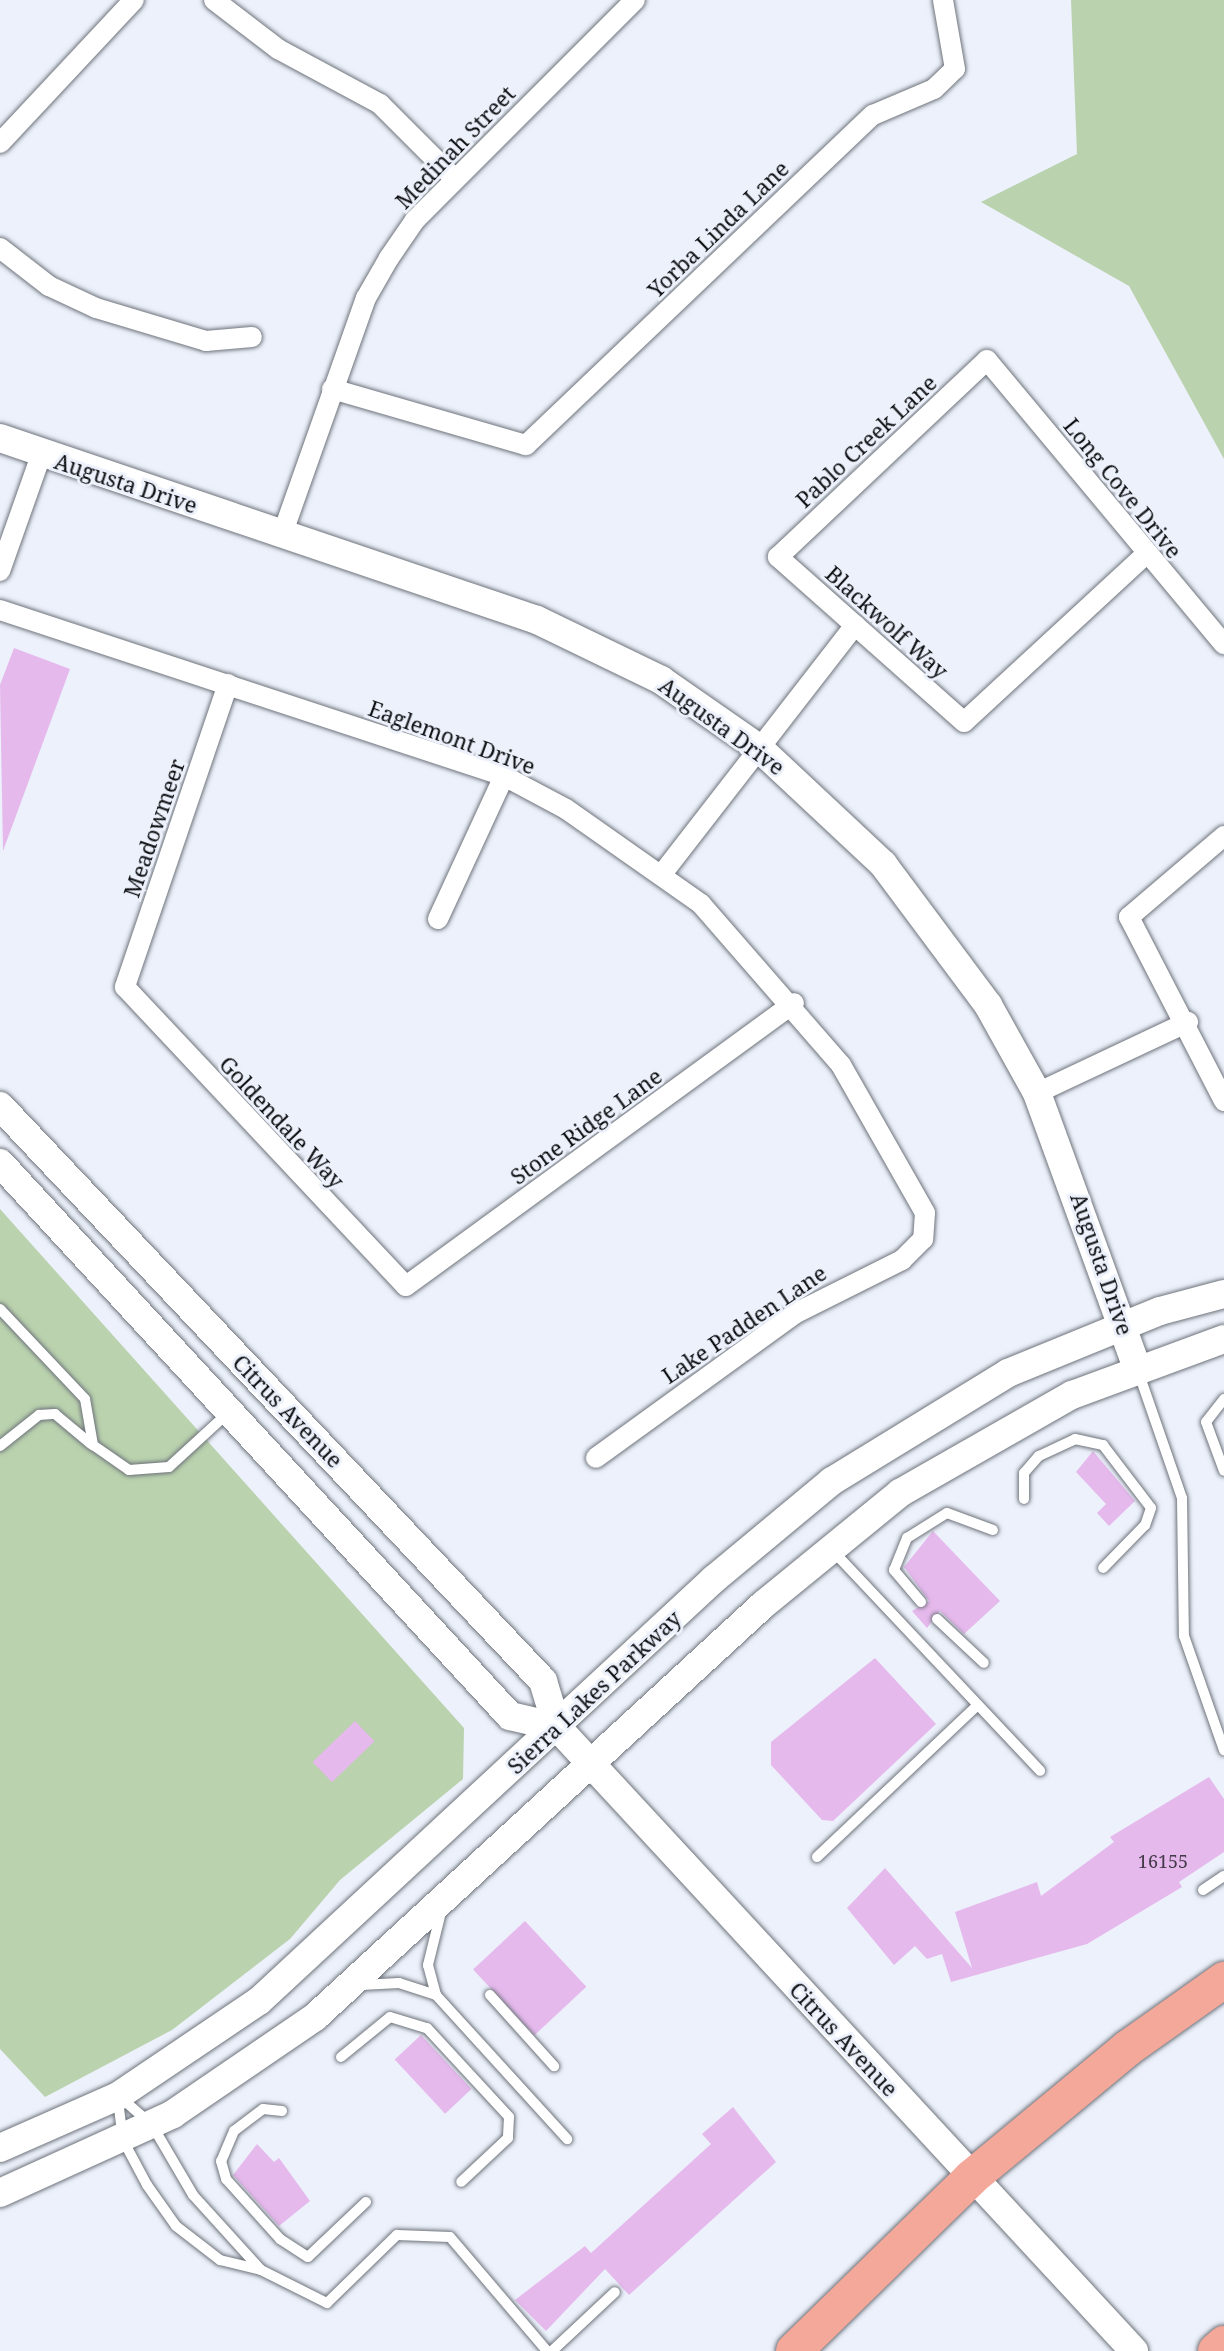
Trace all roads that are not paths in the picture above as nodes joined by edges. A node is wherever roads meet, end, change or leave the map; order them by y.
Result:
1 (134, 0) edge
2 (214, 0) edge
3 (635, 0) edge
4 (943, 0) edge
5 (0, 143) edge
6 (454, 178) junction
7 (0, 248) edge
8 (252, 337) dead end
9 (987, 360) joint
10 (332, 389) junction
11 (0, 438) edge
12 (41, 455) junction
13 (282, 535) junction
14 (1145, 555) junction
15 (778, 557) joint
16 (0, 571) edge
17 (0, 610) edge
18 (855, 625) junction
19 (1224, 644) edge
20 (228, 684) junction
21 (759, 748) junction
22 (504, 776) junction
23 (1224, 836) edge
24 (662, 874) junction
25 (438, 919) dead end
26 (125, 987) joint
27 (794, 1003) junction
28 (1188, 1022) junction
29 (1037, 1093) junction
30 (1224, 1101) edge
31 (0, 1106) edge
32 (0, 1163) edge
33 (923, 1239) joint
34 (406, 1286) joint
35 (1224, 1294) edge
36 (0, 1309) edge
37 (1125, 1325) junction
38 (1224, 1339) edge
39 (1137, 1368) junction
40 (1224, 1399) edge
41 (230, 1411) junction
42 (93, 1445) junction
43 (0, 1446) edge
44 (596, 1458) dead end
45 (1224, 1471) edge
46 (1024, 1499) dead end
47 (993, 1530) dead end
48 (830, 1547) junction
49 (1103, 1568) dead end
50 (921, 1602) dead end
51 (937, 1619) dead end
52 (984, 1663) dead end
53 (978, 1705) junction
54 (557, 1727) junction
55 (1224, 1750) edge
56 (591, 1765) junction
57 (1040, 1771) dead end
58 (817, 1857) dead end
59 (1224, 1876) edge
60 (1203, 1890) dead end
61 (449, 1896) junction
62 (1224, 1980) edge
63 (349, 1988) junction
64 (436, 1995) junction
65 (490, 1995) dead end
66 (341, 2057) dead end
67 (554, 2066) dead end
68 (118, 2096) junction
69 (282, 2111) dead end
70 (152, 2125) junction
71 (567, 2139) dead end
72 (123, 2140) junction
73 (0, 2148) edge
74 (971, 2178) junction
75 (461, 2182) dead end
76 (0, 2193) edge
77 (366, 2202) dead end
78 (261, 2270) junction
79 (615, 2292) dead end
80 (1224, 2344) edge
81 (549, 2351) edge
82 (794, 2351) edge
83 (1134, 2351) edge
84 (1216, 2351) edge

1 - 5 street
2 - 6 street
3 - 6 street, Medinah Street
4 - 10 street, Yorba Linda Lane
6 - 10 street, Medinah Street
7 - 8 street
9 - 14 street, Long Cove Drive
9 - 15 street, Pablo Creek Lane
10 - 13 street, Medinah Street
11 - 12 street, Augusta Drive
12 - 13 street, Augusta Drive
12 - 16 street
13 - 21 street, Augusta Drive
14 - 18 street, Blackwolf Way
14 - 19 street, Long Cove Drive
15 - 18 street, Blackwolf Way
17 - 20 street, Eaglemont Drive
18 - 21 street
20 - 22 street, Eaglemont Drive
20 - 26 street, Meadowmeer
21 - 24 street
21 - 29 street, Augusta Drive
22 - 24 street, Eaglemont Drive
22 - 25 street
23 - 28 street
24 - 27 street, Eaglemont Drive
26 - 34 street, Goldendale Way
27 - 33 street, Eaglemont Drive
27 - 34 street, Stone Ridge Lane
28 - 29 street
28 - 30 street
29 - 37 street, Augusta Drive
31 - 54 street, Citrus Avenue
32 - 41 street, Citrus Avenue
33 - 44 street, Lake Padden Lane
35 - 37 street, Sierra Lakes Parkway
36 - 42 lane
37 - 39 street, Augusta Drive
37 - 54 street, Sierra Lakes Parkway
38 - 39 street
39 - 48 street
39 - 55 lane
40 - 45 lane
41 - 42 lane
41 - 54 street, Citrus Avenue
42 - 43 lane
46 - 49 lane
47 - 50 lane
48 - 53 lane
48 - 56 street
51 - 52 lane
53 - 57 lane
53 - 58 lane
54 - 56 street, Citrus Avenue
54 - 68 street, Sierra Lakes Parkway
56 - 61 street
56 - 74 street, Citrus Avenue
59 - 60 lane
61 - 63 street
61 - 64 lane
62 - 74 highway
63 - 64 lane
63 - 70 street
64 - 71 lane
65 - 67 lane
66 - 75 lane
68 - 70 lane
68 - 72 lane
68 - 73 street, Sierra Lakes Parkway
69 - 77 lane
70 - 72 street
70 - 78 lane
72 - 76 street
72 - 78 lane
74 - 82 highway
74 - 83 street, Citrus Avenue
78 - 81 lane
79 - 81 lane
80 - 84 highway

